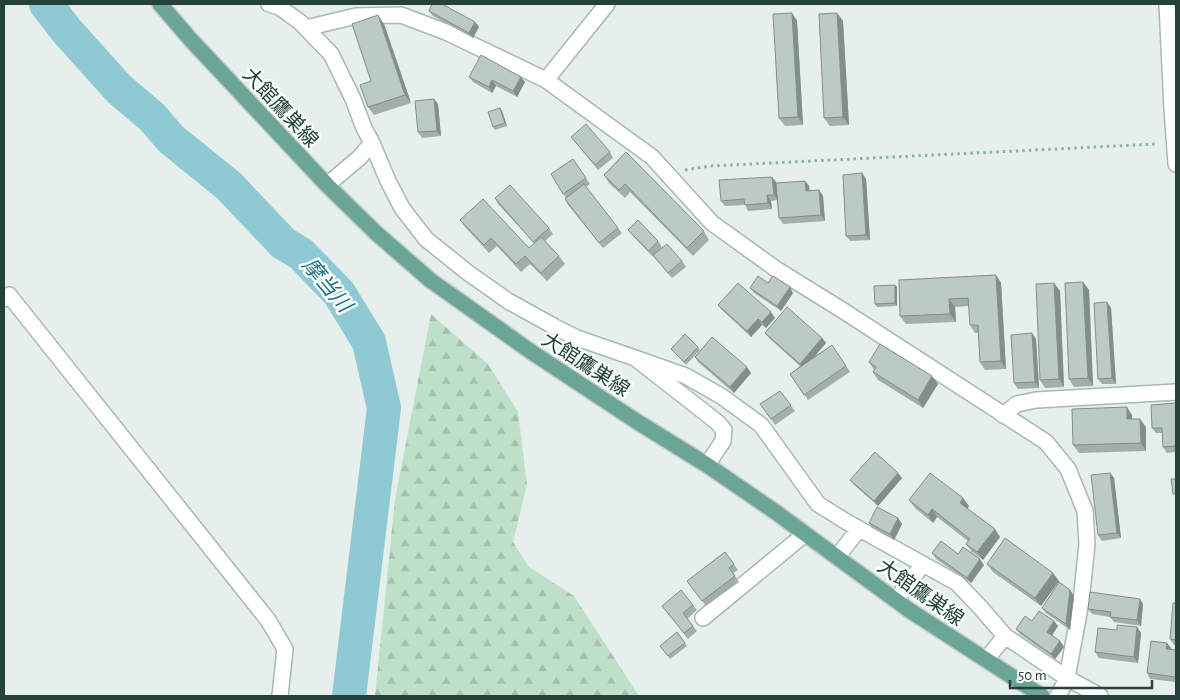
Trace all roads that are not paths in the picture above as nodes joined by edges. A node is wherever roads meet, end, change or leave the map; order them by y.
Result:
1 (160, 4) edge
2 (269, 4) edge
3 (607, 4) edge
4 (1167, 4) edge
5 (306, 28) junction
6 (546, 80) junction
7 (372, 143) junction
8 (1176, 164) edge
9 (327, 185) junction
10 (4, 299) edge
11 (635, 358) junction
12 (1176, 392) edge
13 (1003, 415) junction
14 (707, 465) junction
15 (859, 529) junction
16 (805, 534) junction
17 (837, 557) junction
18 (923, 564) junction
19 (896, 600) junction
20 (703, 618) dead end
21 (1005, 636) junction
22 (986, 660) junction
23 (1067, 678) junction
24 (280, 696) edge
25 (1042, 696) edge
26 (1058, 696) edge
27 (1100, 696) edge

1 - 9 main road, 大館鷹巣線
2 - 5 street
3 - 6 street
4 - 8 street
5 - 6 street
5 - 7 street
6 - 13 street
7 - 9 street
7 - 11 street
9 - 14 main road, 大館鷹巣線
10 - 24 street
11 - 14 street
11 - 15 street
12 - 13 street
13 - 23 street
14 - 16 main road, 大館鷹巣線
15 - 17 street
15 - 18 street
16 - 17 main road, 大館鷹巣線
16 - 20 street
17 - 19 main road, 大館鷹巣線
18 - 19 street
18 - 21 street
19 - 22 main road, 大館鷹巣線
21 - 22 street
21 - 23 street
22 - 25 main road, 大館鷹巣線
23 - 26 street
23 - 27 street

